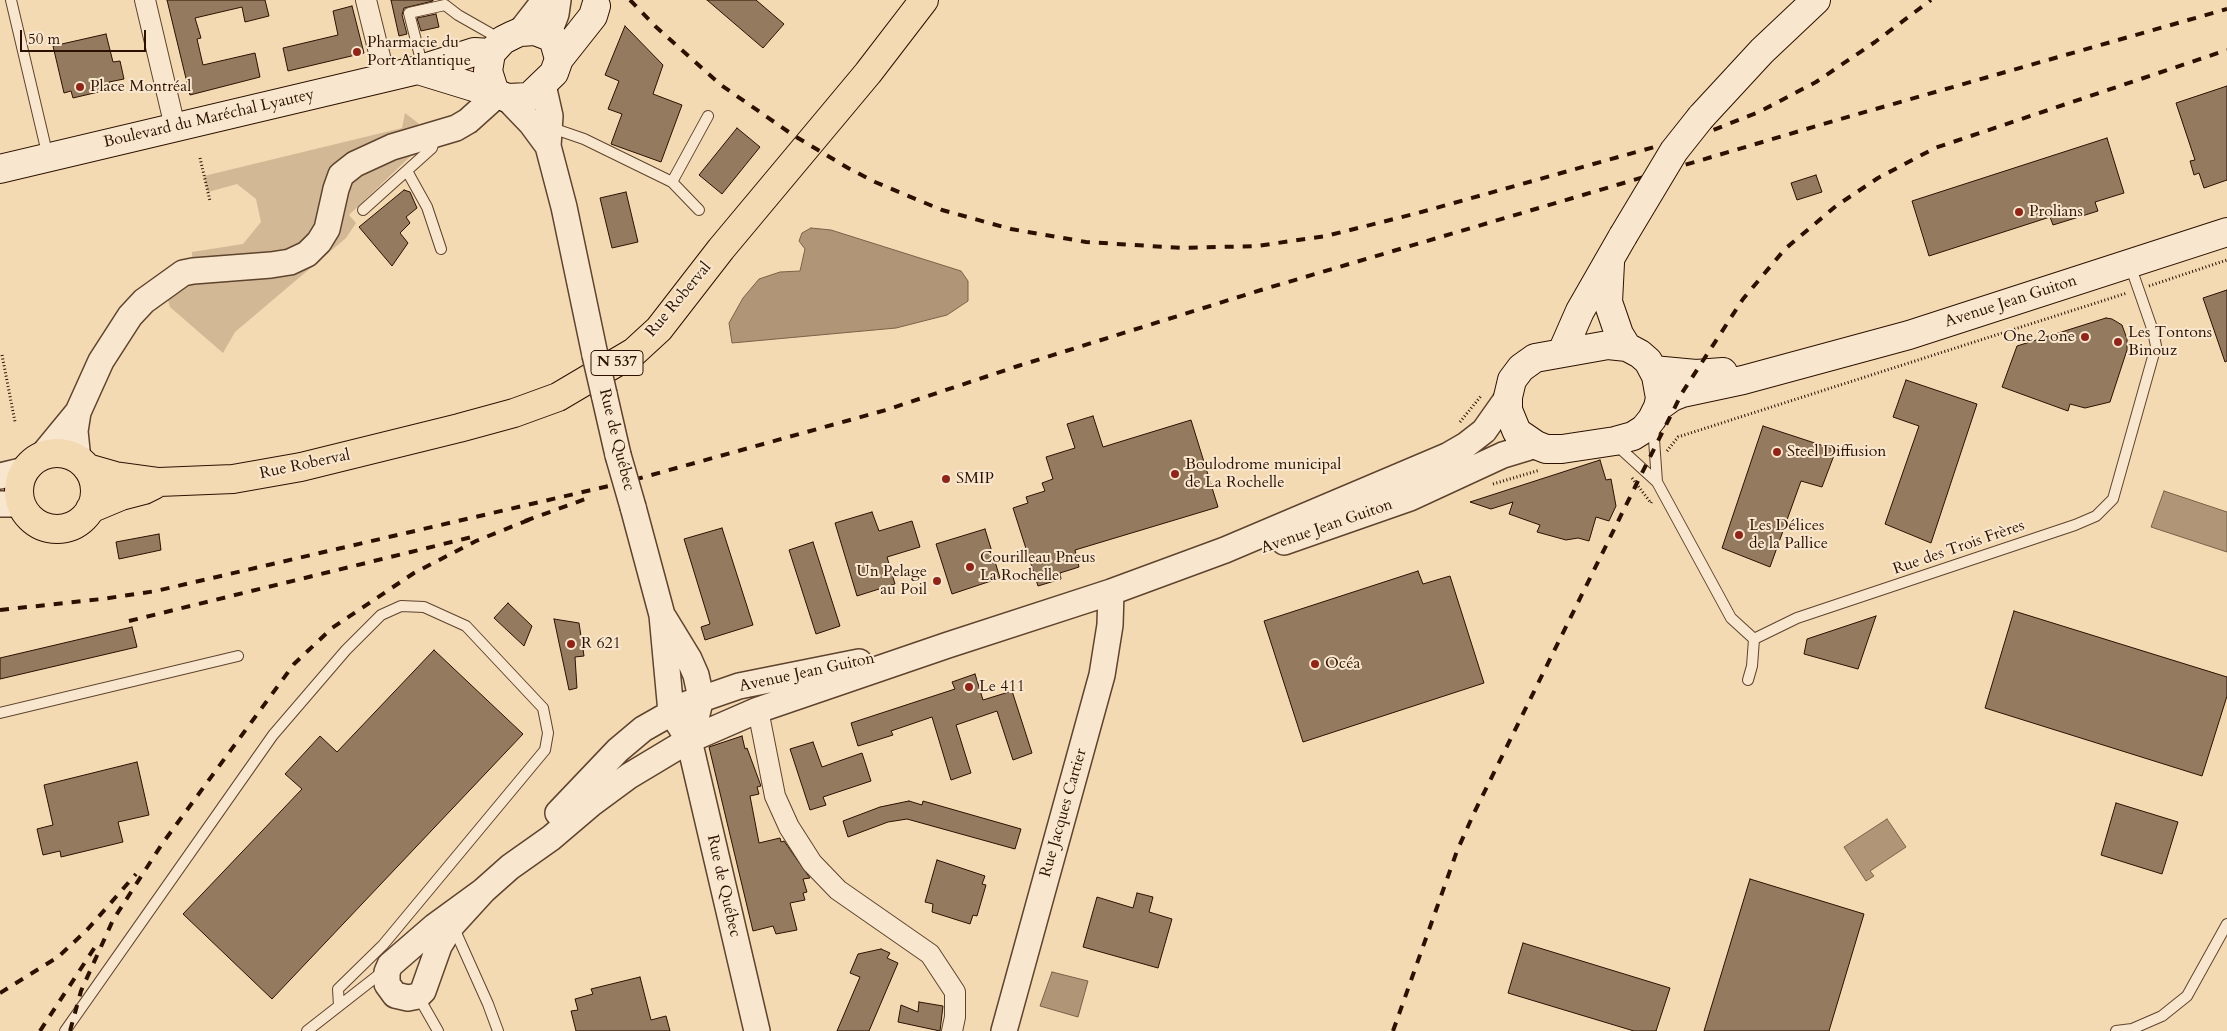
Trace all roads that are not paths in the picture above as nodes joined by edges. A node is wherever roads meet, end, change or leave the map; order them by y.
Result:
1 (11, 0) edge
2 (145, 0) edge
3 (366, 0) edge
4 (545, 0) edge
5 (924, 0) edge
6 (1816, 0) edge
7 (580, 4) edge
8 (505, 42) junction
9 (553, 44) junction
10 (420, 69) junction
11 (384, 77) junction
12 (543, 85) junction
13 (500, 94) junction
14 (708, 116) dead end
15 (175, 127) junction
16 (436, 135) junction
17 (549, 136) junction
18 (48, 157) junction
19 (0, 169) edge
20 (407, 171) junction
21 (672, 182) junction
22 (364, 210) dead end
23 (699, 210) dead end
24 (2227, 232) edge
25 (1617, 247) junction
26 (441, 249) dead end
27 (2130, 264) junction
28 (1627, 347) junction
29 (1562, 352) junction
30 (1794, 366) junction
31 (1653, 370) junction
32 (1508, 397) junction
33 (78, 412) junction
34 (1655, 413) junction
35 (1615, 441) junction
36 (1536, 445) junction
37 (82, 464) junction
38 (22, 468) edge
39 (159, 482) junction
40 (1657, 482) junction
41 (10, 504) edge
42 (90, 509) junction
43 (1329, 516) junction
44 (1111, 592) junction
45 (662, 615) junction
46 (1754, 639) junction
47 (948, 645) junction
48 (238, 656) dead end
49 (1748, 680) dead end
50 (758, 710) junction
51 (0, 713) edge
52 (687, 719) junction
53 (510, 867) junction
54 (483, 891) junction
55 (2227, 924) edge
56 (452, 925) junction
57 (390, 965) junction
58 (418, 996) junction
59 (339, 1006) junction
60 (65, 1031) edge
61 (307, 1031) edge
62 (438, 1031) edge
63 (498, 1031) edge
64 (757, 1031) edge
65 (952, 1031) edge
66 (1004, 1031) edge
67 (2116, 1031) edge

1 - 18 lane
2 - 15 street
3 - 11 street
4 - 8 street
5 - 39 main road, Rue Roberval / N 537
6 - 25 main road, bridge
7 - 9 street
7 - 9 main road
8 - 9 main road
8 - 10 main road, Boulevard du Maréchal Lyautey
8 - 10 lane
8 - 13 main road
9 - 12 main road
10 - 11 main road, Boulevard du Maréchal Lyautey
10 - 13 main road, Boulevard du Maréchal Lyautey
11 - 15 main road, Boulevard du Maréchal Lyautey
12 - 13 main road
12 - 17 street, Rue de Québec
13 - 16 street
13 - 17 street, Rue de Québec
14 - 21 lane
15 - 18 main road, Boulevard du Maréchal Lyautey
16 - 20 lane
16 - 33 street
17 - 21 lane
17 - 45 street, Rue de Québec, bridge
18 - 19 main road, Boulevard du Maréchal Lyautey
20 - 22 lane
20 - 26 lane
21 - 23 lane
24 - 27 main road, Avenue Jean Guiton
25 - 28 main road
25 - 29 main road
27 - 30 main road, Avenue Jean Guiton
27 - 46 lane, Rue des Trois Frères
28 - 29 main road
28 - 31 main road
29 - 32 main road
30 - 31 main road, Avenue Jean Guiton
30 - 34 main road, Avenue Jean Guiton
31 - 34 main road
32 - 36 main road
32 - 43 street, Avenue Jean Guiton
33 - 37 street
33 - 38 street
34 - 35 main road
34 - 40 lane
35 - 36 main road
35 - 40 lane
36 - 43 street, Avenue Jean Guiton
37 - 38 main road
37 - 39 main road, Rue Roberval
37 - 42 main road
38 - 41 main road
39 - 42 main road, Rue Roberval
40 - 46 lane
41 - 42 main road
43 - 44 street, Avenue Jean Guiton
44 - 47 street, Avenue Jean Guiton
44 - 66 street, Rue Jacques Cartier
45 - 52 street, Rue de Québec
45 - 52 street, Rue de Québec
46 - 49 lane
47 - 50 street, Avenue Jean Guiton
47 - 52 street, Avenue Jean Guiton
48 - 51 lane
50 - 52 street, Avenue Jean Guiton
50 - 65 street
52 - 53 street
52 - 53 street
52 - 64 street, Rue de Québec
53 - 54 street
54 - 56 street
54 - 57 street
55 - 67 lane
56 - 58 street
56 - 63 lane
57 - 58 street
57 - 59 lane
58 - 62 lane
59 - 60 lane
59 - 61 lane

